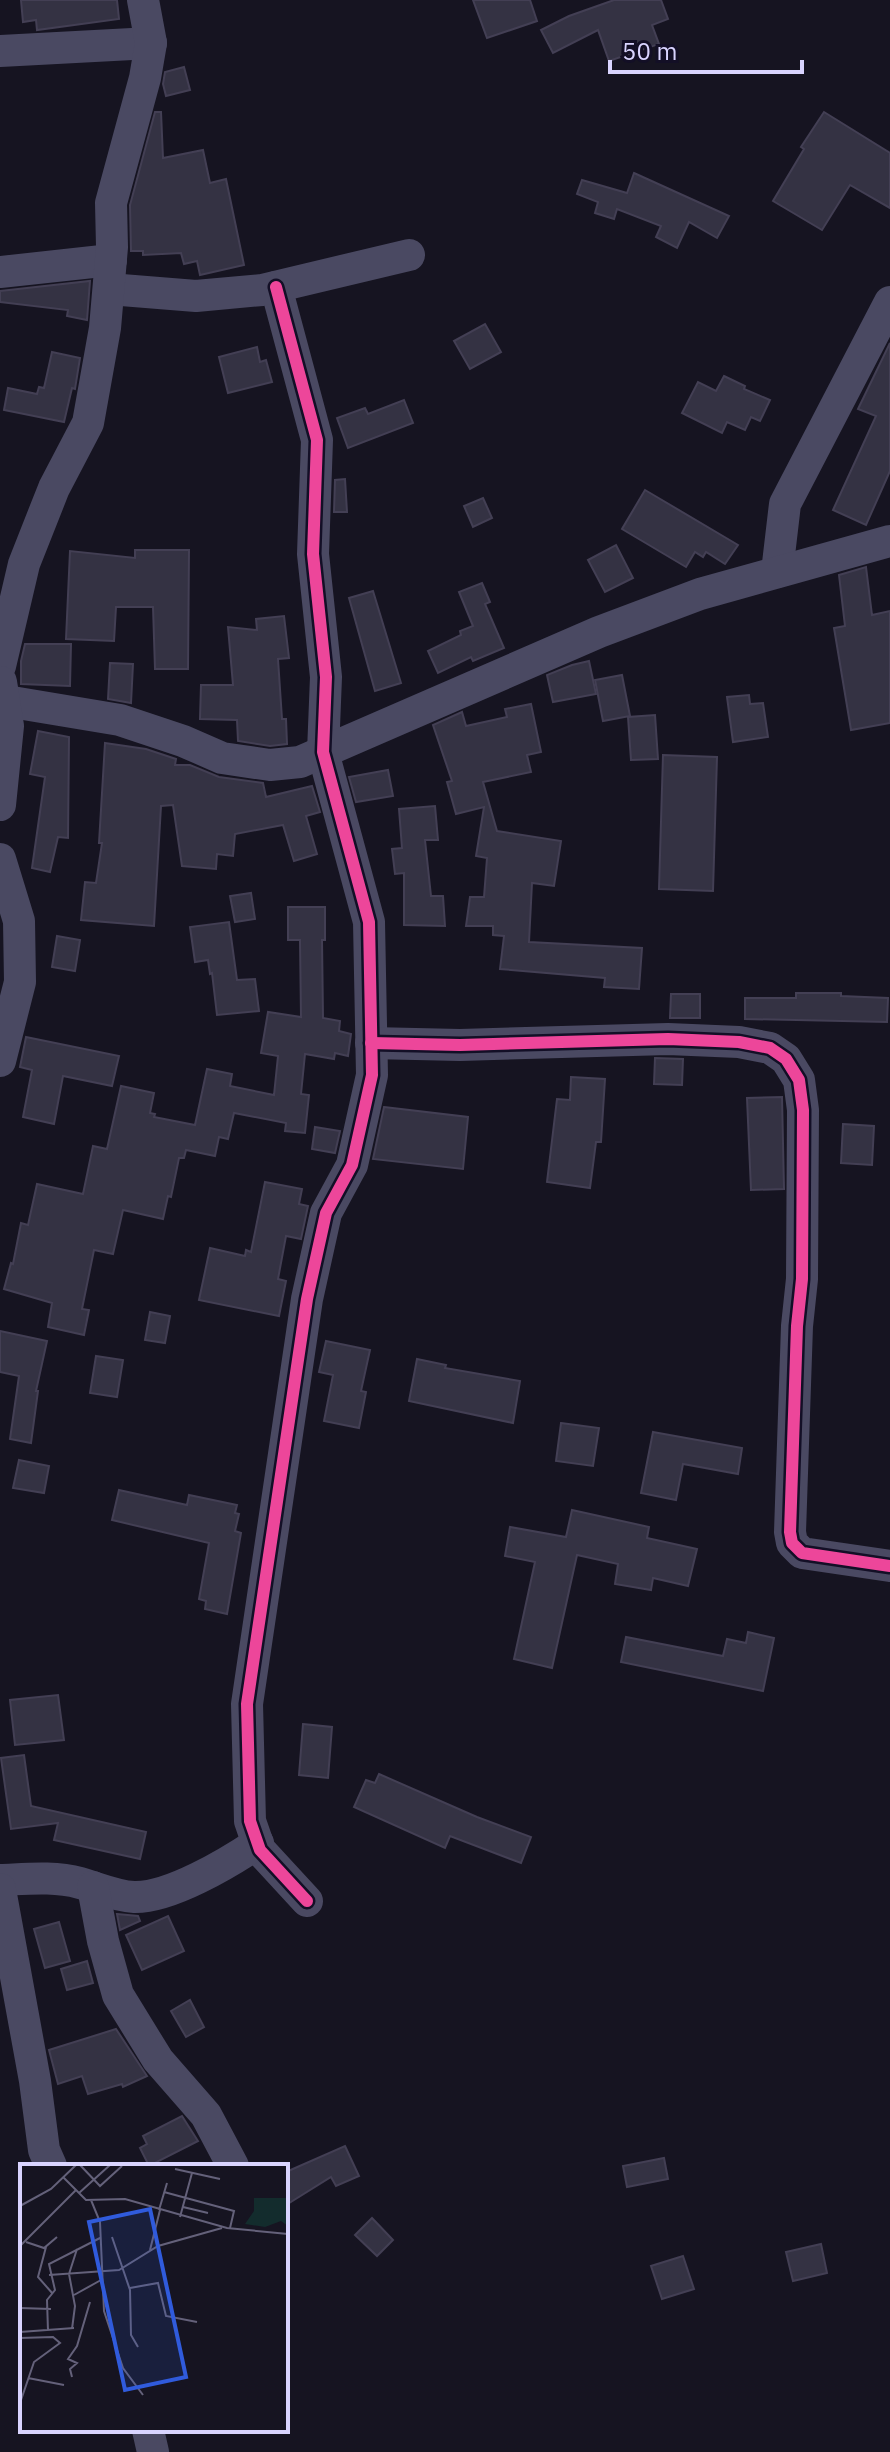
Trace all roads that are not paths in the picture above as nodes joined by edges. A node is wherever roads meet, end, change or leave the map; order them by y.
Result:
1 (143, 0) edge
2 (151, 43) junction
3 (0, 51) edge
4 (409, 255) dead end
5 (0, 272) edge
6 (110, 275) junction
7 (276, 287) junction
8 (890, 302) edge
9 (890, 541) edge
10 (777, 572) junction
11 (0, 666) edge
12 (1, 693) edge
13 (323, 752) junction
14 (0, 805) edge
15 (0, 859) edge
16 (371, 1043) junction
17 (0, 1061) edge
18 (890, 1566) edge
19 (258, 1843) junction
20 (0, 1880) edge
21 (93, 1887) junction
22 (0, 1889) edge
23 (307, 1901) dead end
24 (50, 2164) edge
25 (232, 2164) edge
26 (148, 2432) edge
27 (153, 2452) edge

1 - 2 street
2 - 3 street
2 - 6 street
4 - 7 street
5 - 6 street
6 - 7 street
6 - 11 street
7 - 13 street
8 - 10 street
9 - 10 street
10 - 13 street
12 - 13 street
12 - 14 street
13 - 16 street
15 - 17 street
16 - 18 street
16 - 19 street
19 - 21 street
19 - 23 street
20 - 21 street
21 - 25 street
22 - 24 street
26 - 27 street

